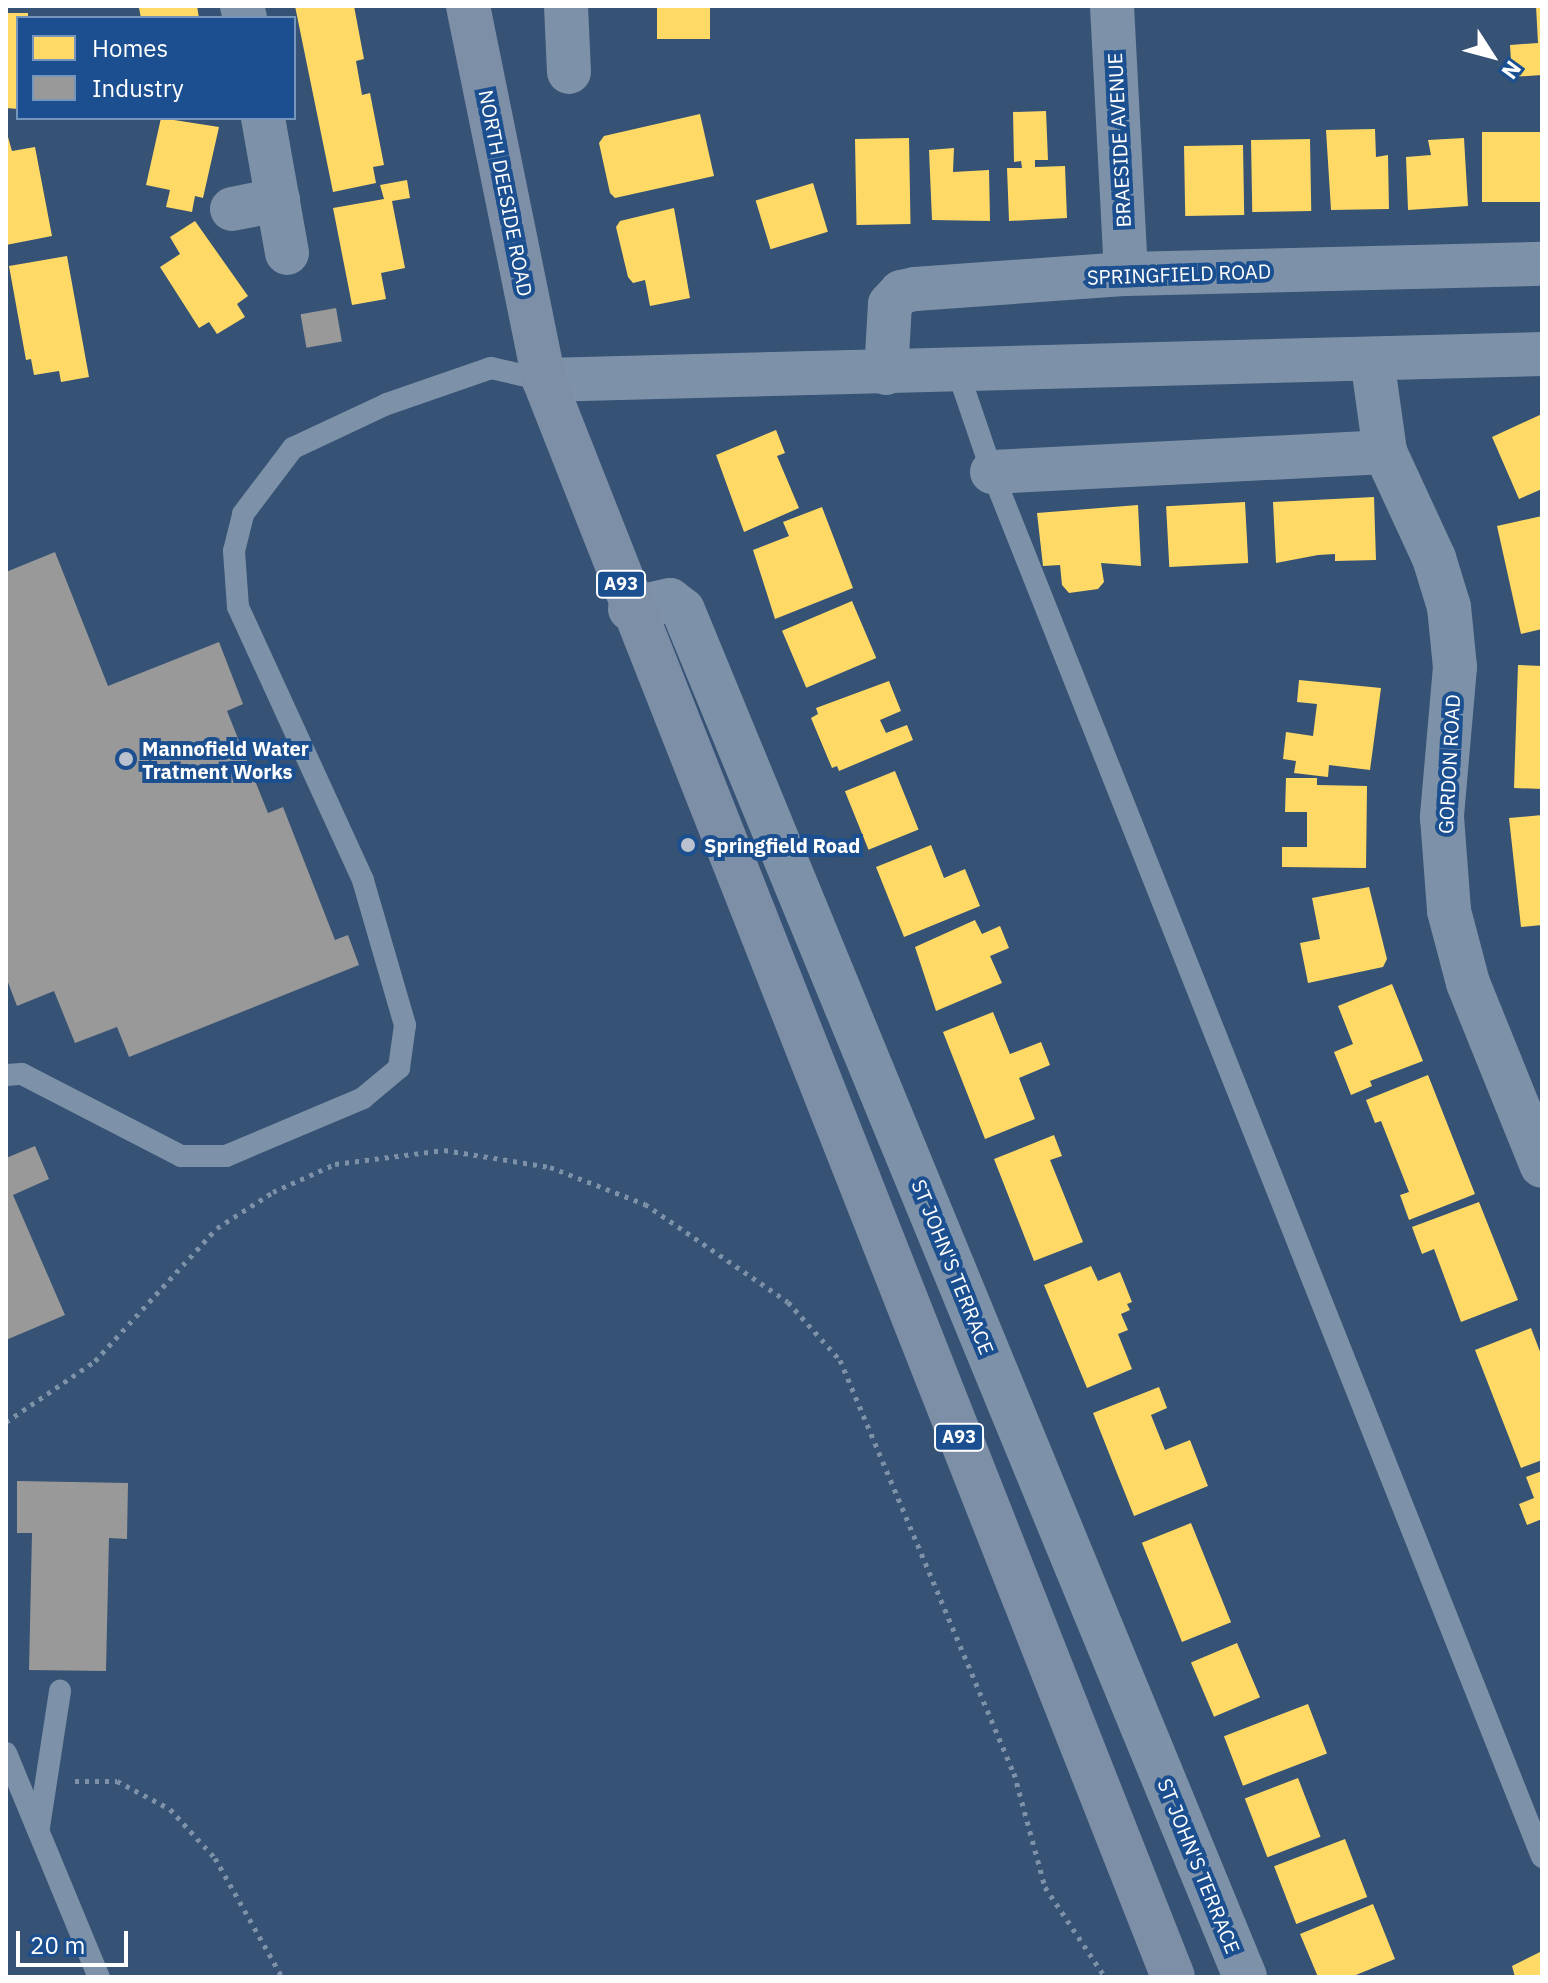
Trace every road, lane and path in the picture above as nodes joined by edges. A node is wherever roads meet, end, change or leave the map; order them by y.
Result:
1 (468, 6) edge
2 (566, 6) edge
3 (1112, 6) edge
4 (569, 72) dead end
5 (263, 120) edge
6 (278, 200) junction
7 (232, 209) dead end
8 (287, 253) dead end
9 (1542, 264) edge
10 (1126, 274) junction
11 (1542, 354) edge
12 (1372, 359) junction
13 (958, 372) junction
14 (886, 373) junction
15 (544, 380) junction
16 (1385, 452) junction
17 (992, 472) junction
18 (630, 609) junction
19 (6, 1075) edge
20 (1542, 1166) edge
21 (6, 1422) edge
22 (60, 1691) dead end
23 (6, 1753) edge
24 (39, 1827) junction
25 (1542, 1857) edge
26 (99, 1977) edge
27 (282, 1977) edge
28 (1105, 1977) edge
29 (1173, 1977) edge
30 (1245, 1977) edge

1 - 15 main road, NORTH DEESIDE ROAD / A93
2 - 4 street
3 - 10 street, BRAESIDE AVENUE
5 - 6 street
6 - 7 street
6 - 8 street
9 - 10 street, SPRINGFIELD ROAD
10 - 14 street, SPRINGFIELD ROAD
11 - 12 street
12 - 13 street
12 - 16 street, GORDON ROAD
13 - 14 street
13 - 17 lane
14 - 15 street
15 - 18 main road, A93
15 - 19 lane
16 - 17 street
16 - 20 street, GORDON ROAD
17 - 25 lane
18 - 29 main road, A93
18 - 30 street, ST JOHN'S TERRACE
21 - 28 path
22 - 24 lane
23 - 24 lane
24 - 26 lane
24 - 27 path

